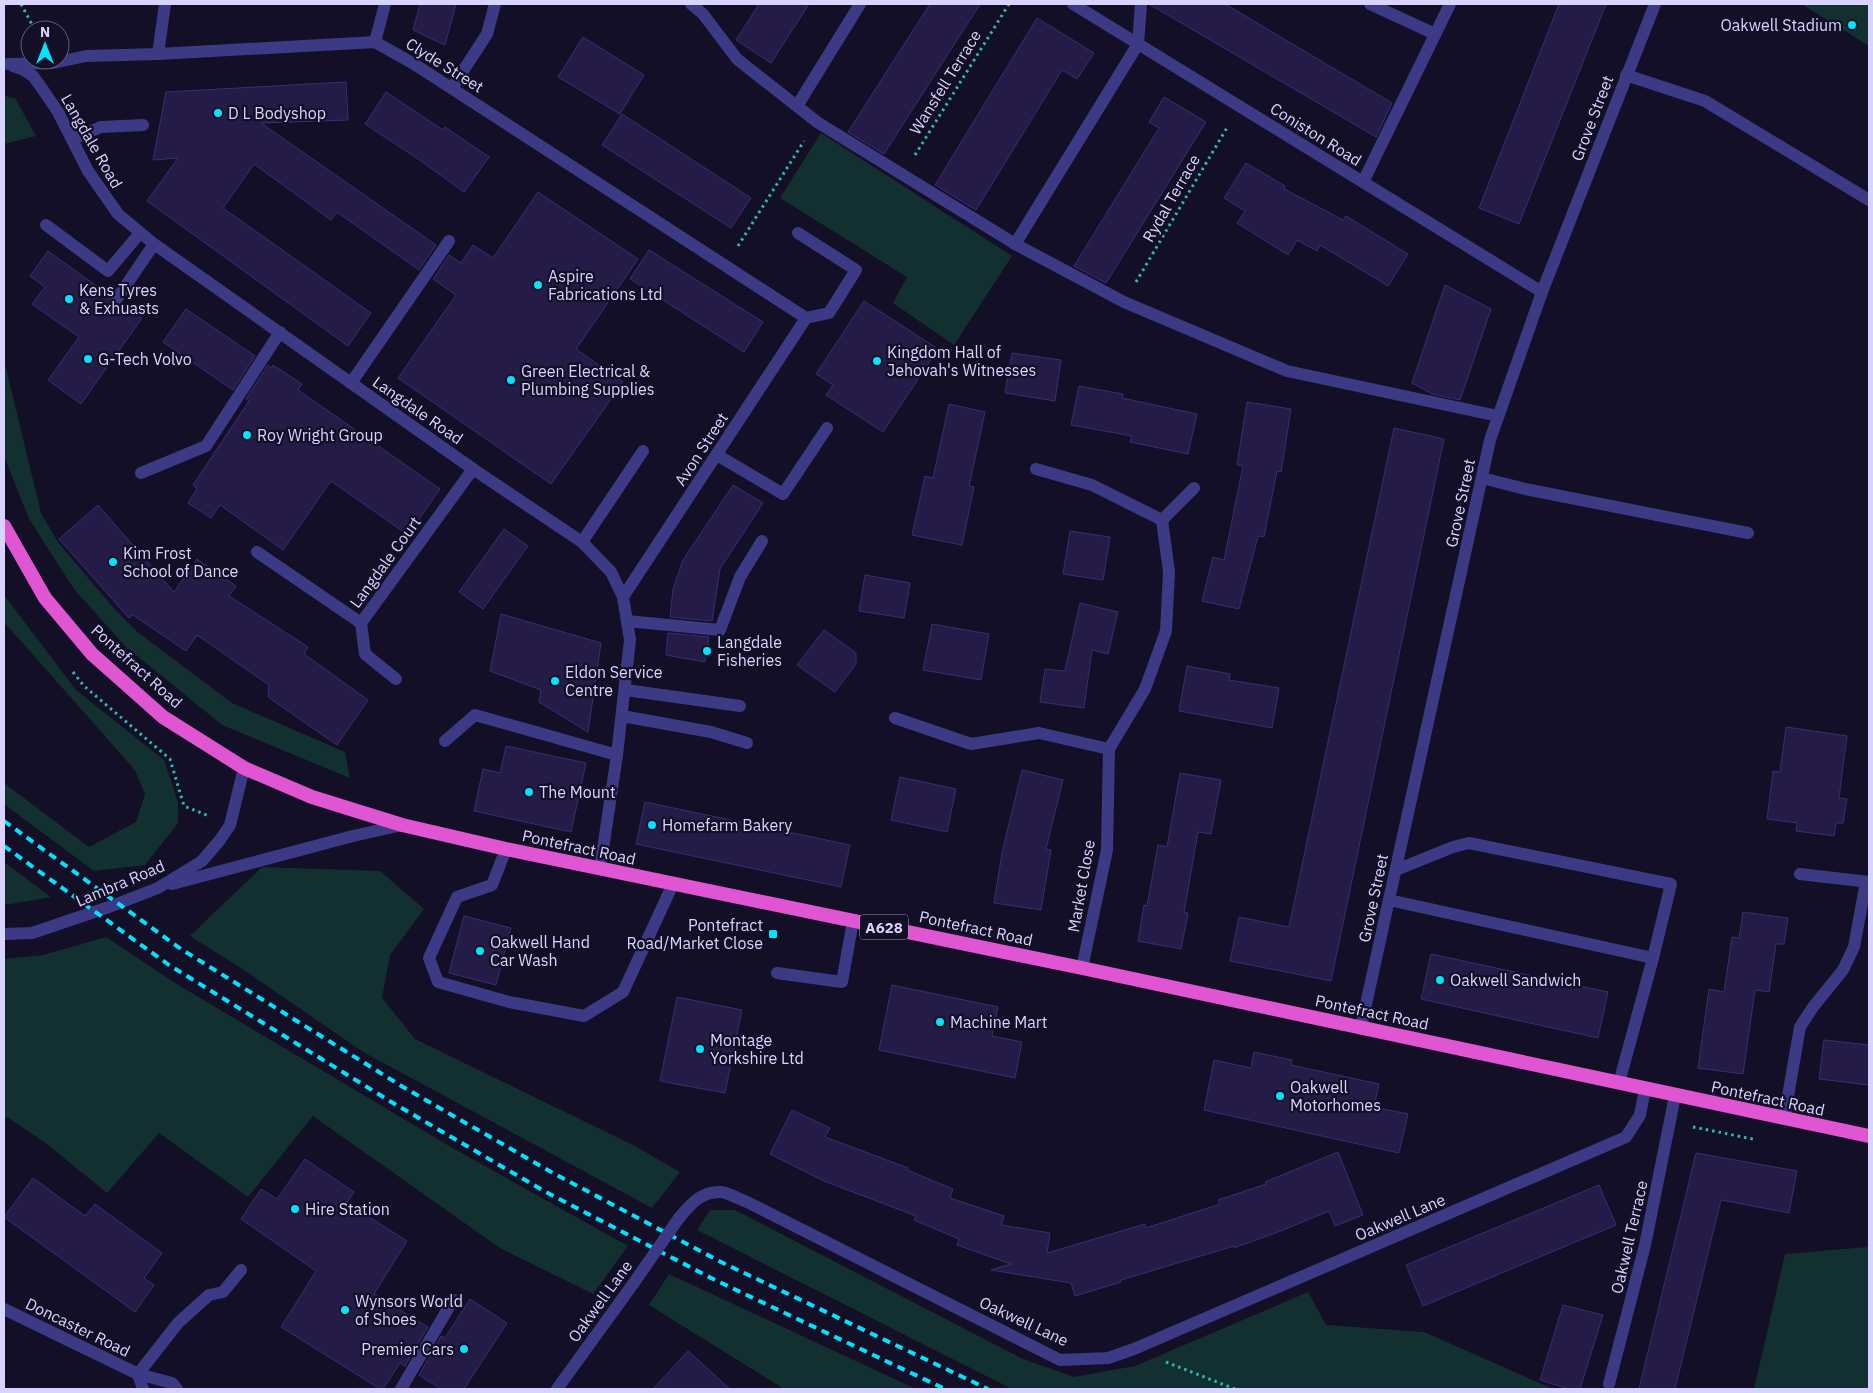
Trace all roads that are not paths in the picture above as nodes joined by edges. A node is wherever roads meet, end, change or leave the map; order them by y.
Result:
1 (165, 4) edge
2 (385, 4) edge
3 (495, 4) edge
4 (691, 4) edge
5 (860, 4) edge
6 (1073, 4) edge
7 (1141, 4) edge
8 (1370, 4) edge
9 (1450, 4) edge
10 (1655, 4) edge
11 (1435, 34) junction
12 (374, 42) junction
13 (1138, 44) junction
14 (158, 54) junction
15 (6, 64) edge
16 (1626, 75) junction
17 (452, 88) junction
18 (797, 106) junction
19 (143, 124) dead end
20 (72, 139) junction
21 (1363, 182) junction
22 (1869, 200) edge
23 (46, 225) dead end
24 (140, 233) junction
25 (798, 234) dead end
26 (449, 241) dead end
27 (154, 244) junction
28 (1015, 244) junction
29 (1542, 292) junction
30 (116, 300) dead end
31 (806, 318) junction
32 (280, 332) junction
33 (351, 383) junction
34 (1498, 416) junction
35 (827, 428) dead end
36 (643, 451) dead end
37 (717, 455) junction
38 (473, 469) junction
39 (1036, 469) dead end
40 (141, 473) dead end
41 (1482, 478) junction
42 (1194, 488) dead end
43 (1162, 520) junction
44 (4, 526) edge
45 (1748, 534) dead end
46 (762, 541) dead end
47 (582, 542) junction
48 (257, 552) dead end
49 (623, 597) junction
50 (627, 621) junction
51 (361, 623) junction
52 (396, 679) dead end
53 (626, 690) junction
54 (740, 706) dead end
55 (622, 716) junction
56 (895, 718) dead end
57 (445, 741) dead end
58 (746, 743) dead end
59 (1109, 749) junction
60 (617, 755) junction
61 (244, 768) junction
62 (402, 825) junction
63 (506, 849) junction
64 (600, 869) junction
65 (1396, 870) junction
66 (1800, 874) dead end
67 (1868, 878) edge
68 (673, 884) junction
69 (158, 888) junction
70 (1389, 900) junction
71 (853, 921) junction
72 (4, 934) edge
73 (1652, 958) junction
74 (1082, 968) junction
75 (777, 973) dead end
76 (1361, 1027) junction
77 (1619, 1083) junction
78 (1645, 1089) junction
79 (1676, 1096) junction
80 (1784, 1119) junction
81 (1869, 1136) edge
82 (241, 1270) dead end
83 (453, 1300) dead end
84 (4, 1309) edge
85 (138, 1374) junction
86 (1609, 1384) dead end
87 (143, 1389) edge
88 (177, 1389) edge
89 (401, 1389) edge
90 (557, 1389) edge

1 - 14 street
2 - 12 street
3 - 17 street
4 - 18 street
5 - 18 street
6 - 13 street, Coniston Road
7 - 13 street
8 - 11 street
9 - 11 street
10 - 16 street, Grove Street
11 - 21 street
12 - 14 street
12 - 17 street, Clyde Street
13 - 21 street, Coniston Road
13 - 28 street
14 - 15 street
15 - 20 street, Langdale Road
16 - 22 street
16 - 29 street, Grove Street
17 - 31 street, Clyde Street
18 - 28 street
19 - 20 street
20 - 24 street, Langdale Road
21 - 29 street, Coniston Road
23 - 24 street
24 - 27 street, Langdale Road
25 - 31 street
26 - 33 street
27 - 30 street
27 - 32 street, Langdale Road
28 - 34 street
29 - 34 street, Grove Street
31 - 37 street, Avon Street
32 - 33 street, Langdale Road
32 - 40 street
33 - 38 street, Langdale Road
34 - 41 street, Grove Street
35 - 37 street
36 - 47 street
37 - 49 street, Avon Street
38 - 47 street, Langdale Road
38 - 51 street, Langdale Court
39 - 43 street
41 - 45 street
41 - 65 street, Grove Street
42 - 43 street
43 - 59 street, Market Close
44 - 61 highway, Pontefract Road / A628
46 - 50 street
47 - 49 street, Langdale Road
48 - 51 street, Langdale Court
49 - 50 street, Langdale Road
50 - 53 street, Langdale Road
51 - 52 street
53 - 54 street
53 - 55 street, Langdale Road
55 - 58 street
55 - 60 street, Langdale Road
56 - 59 street
57 - 60 street
59 - 74 street, Market Close
60 - 64 street, Langdale Road
61 - 62 highway, Pontefract Road / A628
61 - 69 street, Lambra Road
62 - 63 highway, Pontefract Road / A628
62 - 69 street
63 - 64 highway, Pontefract Road / A628
63 - 68 street
64 - 68 highway, Pontefract Road / A628
65 - 70 street, Grove Street
65 - 73 street
66 - 67 street
67 - 80 street
68 - 71 highway, Pontefract Road / A628
69 - 72 street, Lambra Road
70 - 73 street
70 - 76 street, Grove Street
71 - 74 highway, Pontefract Road / A628
71 - 75 street
73 - 77 street
74 - 76 highway, Pontefract Road / A628
76 - 77 highway, Pontefract Road / A628
77 - 78 highway, Pontefract Road / A628
78 - 79 highway, Pontefract Road / A628
78 - 90 street, Oakwell Lane, bridge
79 - 80 highway, Pontefract Road / A628
79 - 86 street, Oakwell Terrace
80 - 81 highway, Pontefract Road / A628
82 - 85 street
83 - 89 street
84 - 85 street, Doncaster Road
85 - 87 street, Doncaster Road
85 - 88 street, Doncaster Road

